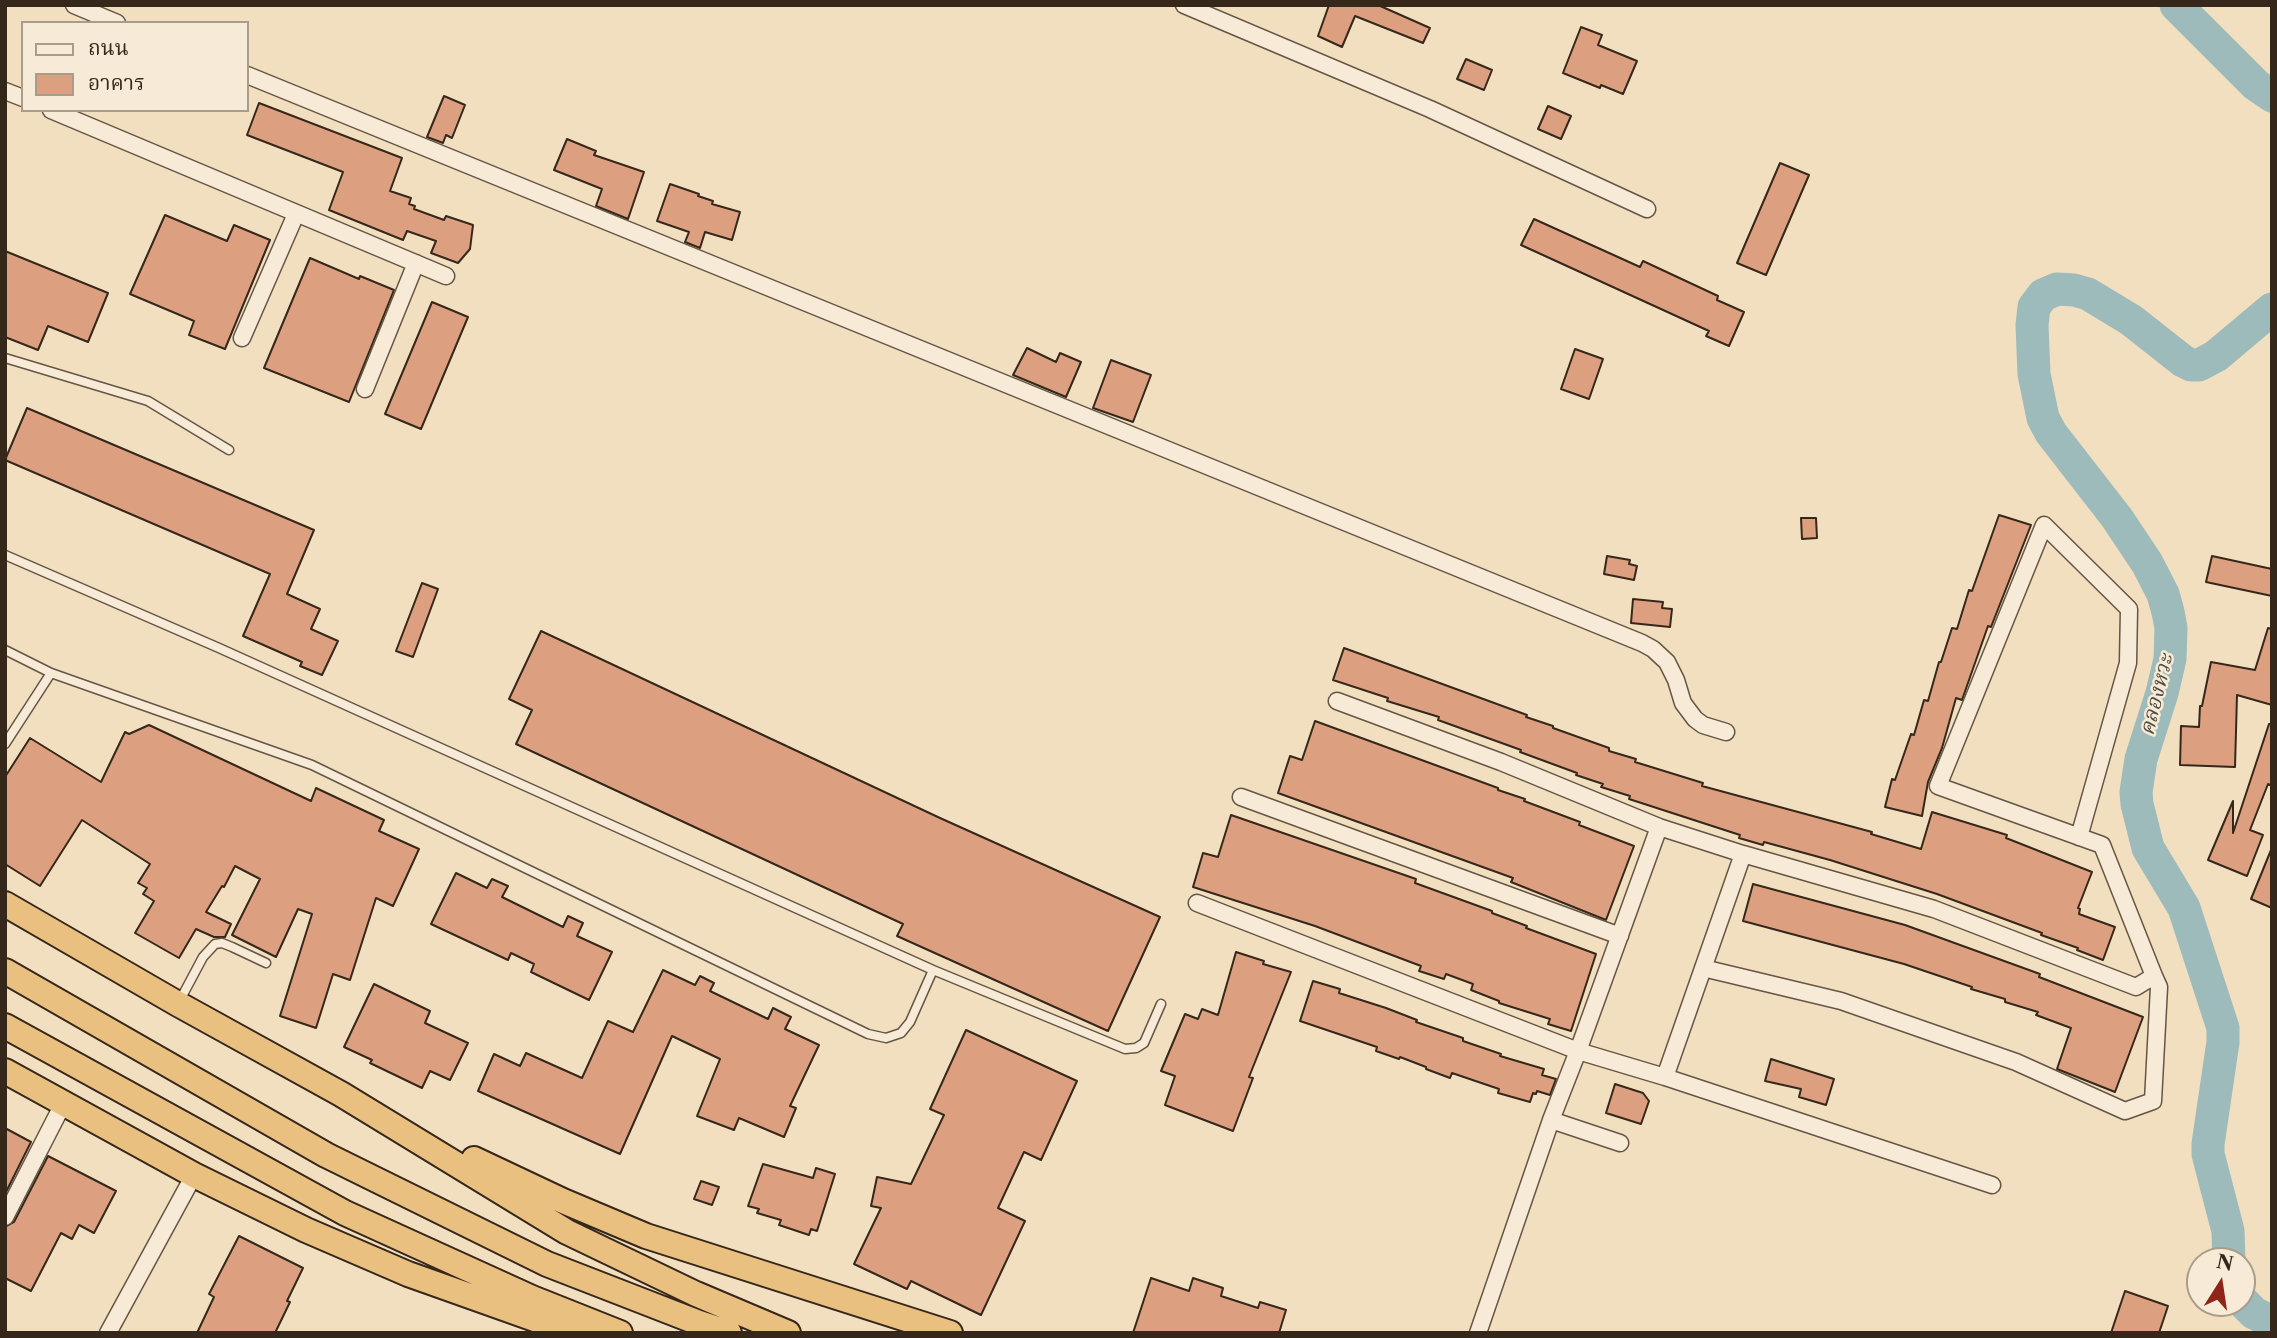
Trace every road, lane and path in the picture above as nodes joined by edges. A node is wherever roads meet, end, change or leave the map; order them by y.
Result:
1 (74, 5) edge
2 (1184, 5) edge
3 (112, 21) edge
4 (248, 75) edge
5 (56, 112) edge
6 (1647, 209) dead end
7 (296, 214) junction
8 (416, 263) junction
9 (446, 276) dead end
10 (242, 338) dead end
11 (5, 358) edge
12 (365, 389) dead end
13 (229, 450) dead end
14 (5, 555) edge
15 (5, 650) edge
16 (51, 673) junction
17 (1337, 701) dead end
18 (1726, 732) dead end
19 (5, 744) edge
20 (1241, 797) dead end
21 (1659, 827) junction
22 (2080, 837) junction
23 (1744, 854) junction
24 (1197, 903) dead end
25 (5, 904) edge
26 (1620, 936) junction
27 (267, 963) dead end
28 (1703, 968) junction
29 (933, 970) junction
30 (5, 971) edge
31 (2154, 976) junction
32 (178, 1004) junction
33 (1161, 1004) dead end
34 (11, 1030) edge
35 (1578, 1051) junction
36 (5, 1072) edge
37 (1665, 1077) junction
38 (341, 1094) junction
39 (63, 1104) junction
40 (1551, 1120) junction
41 (1620, 1143) dead end
42 (194, 1175) junction
43 (1992, 1185) dead end
44 (5, 1217) edge
45 (107, 1333) edge
46 (574, 1333) edge
47 (620, 1333) edge
48 (729, 1333) edge
49 (788, 1333) edge
50 (950, 1333) edge
51 (1478, 1333) edge

1 - 3 street
2 - 6 street
4 - 18 street
5 - 7 street
7 - 8 street
7 - 10 street
8 - 9 street
8 - 12 street
11 - 13 lane
14 - 29 lane
15 - 16 lane
16 - 19 lane
16 - 29 lane
17 - 21 street
20 - 26 street
21 - 23 street
21 - 26 street
22 - 22 street
22 - 31 street
23 - 28 street
23 - 31 street
24 - 35 street
25 - 32 highway
26 - 35 street
27 - 32 lane
28 - 31 street
28 - 37 street
29 - 33 lane
30 - 48 highway
32 - 38 highway
34 - 47 highway
35 - 37 street
35 - 40 street
36 - 39 highway
37 - 43 street
38 - 49 highway
38 - 50 highway
39 - 42 highway
39 - 44 street
40 - 41 street
40 - 51 street
42 - 45 street
42 - 46 highway

